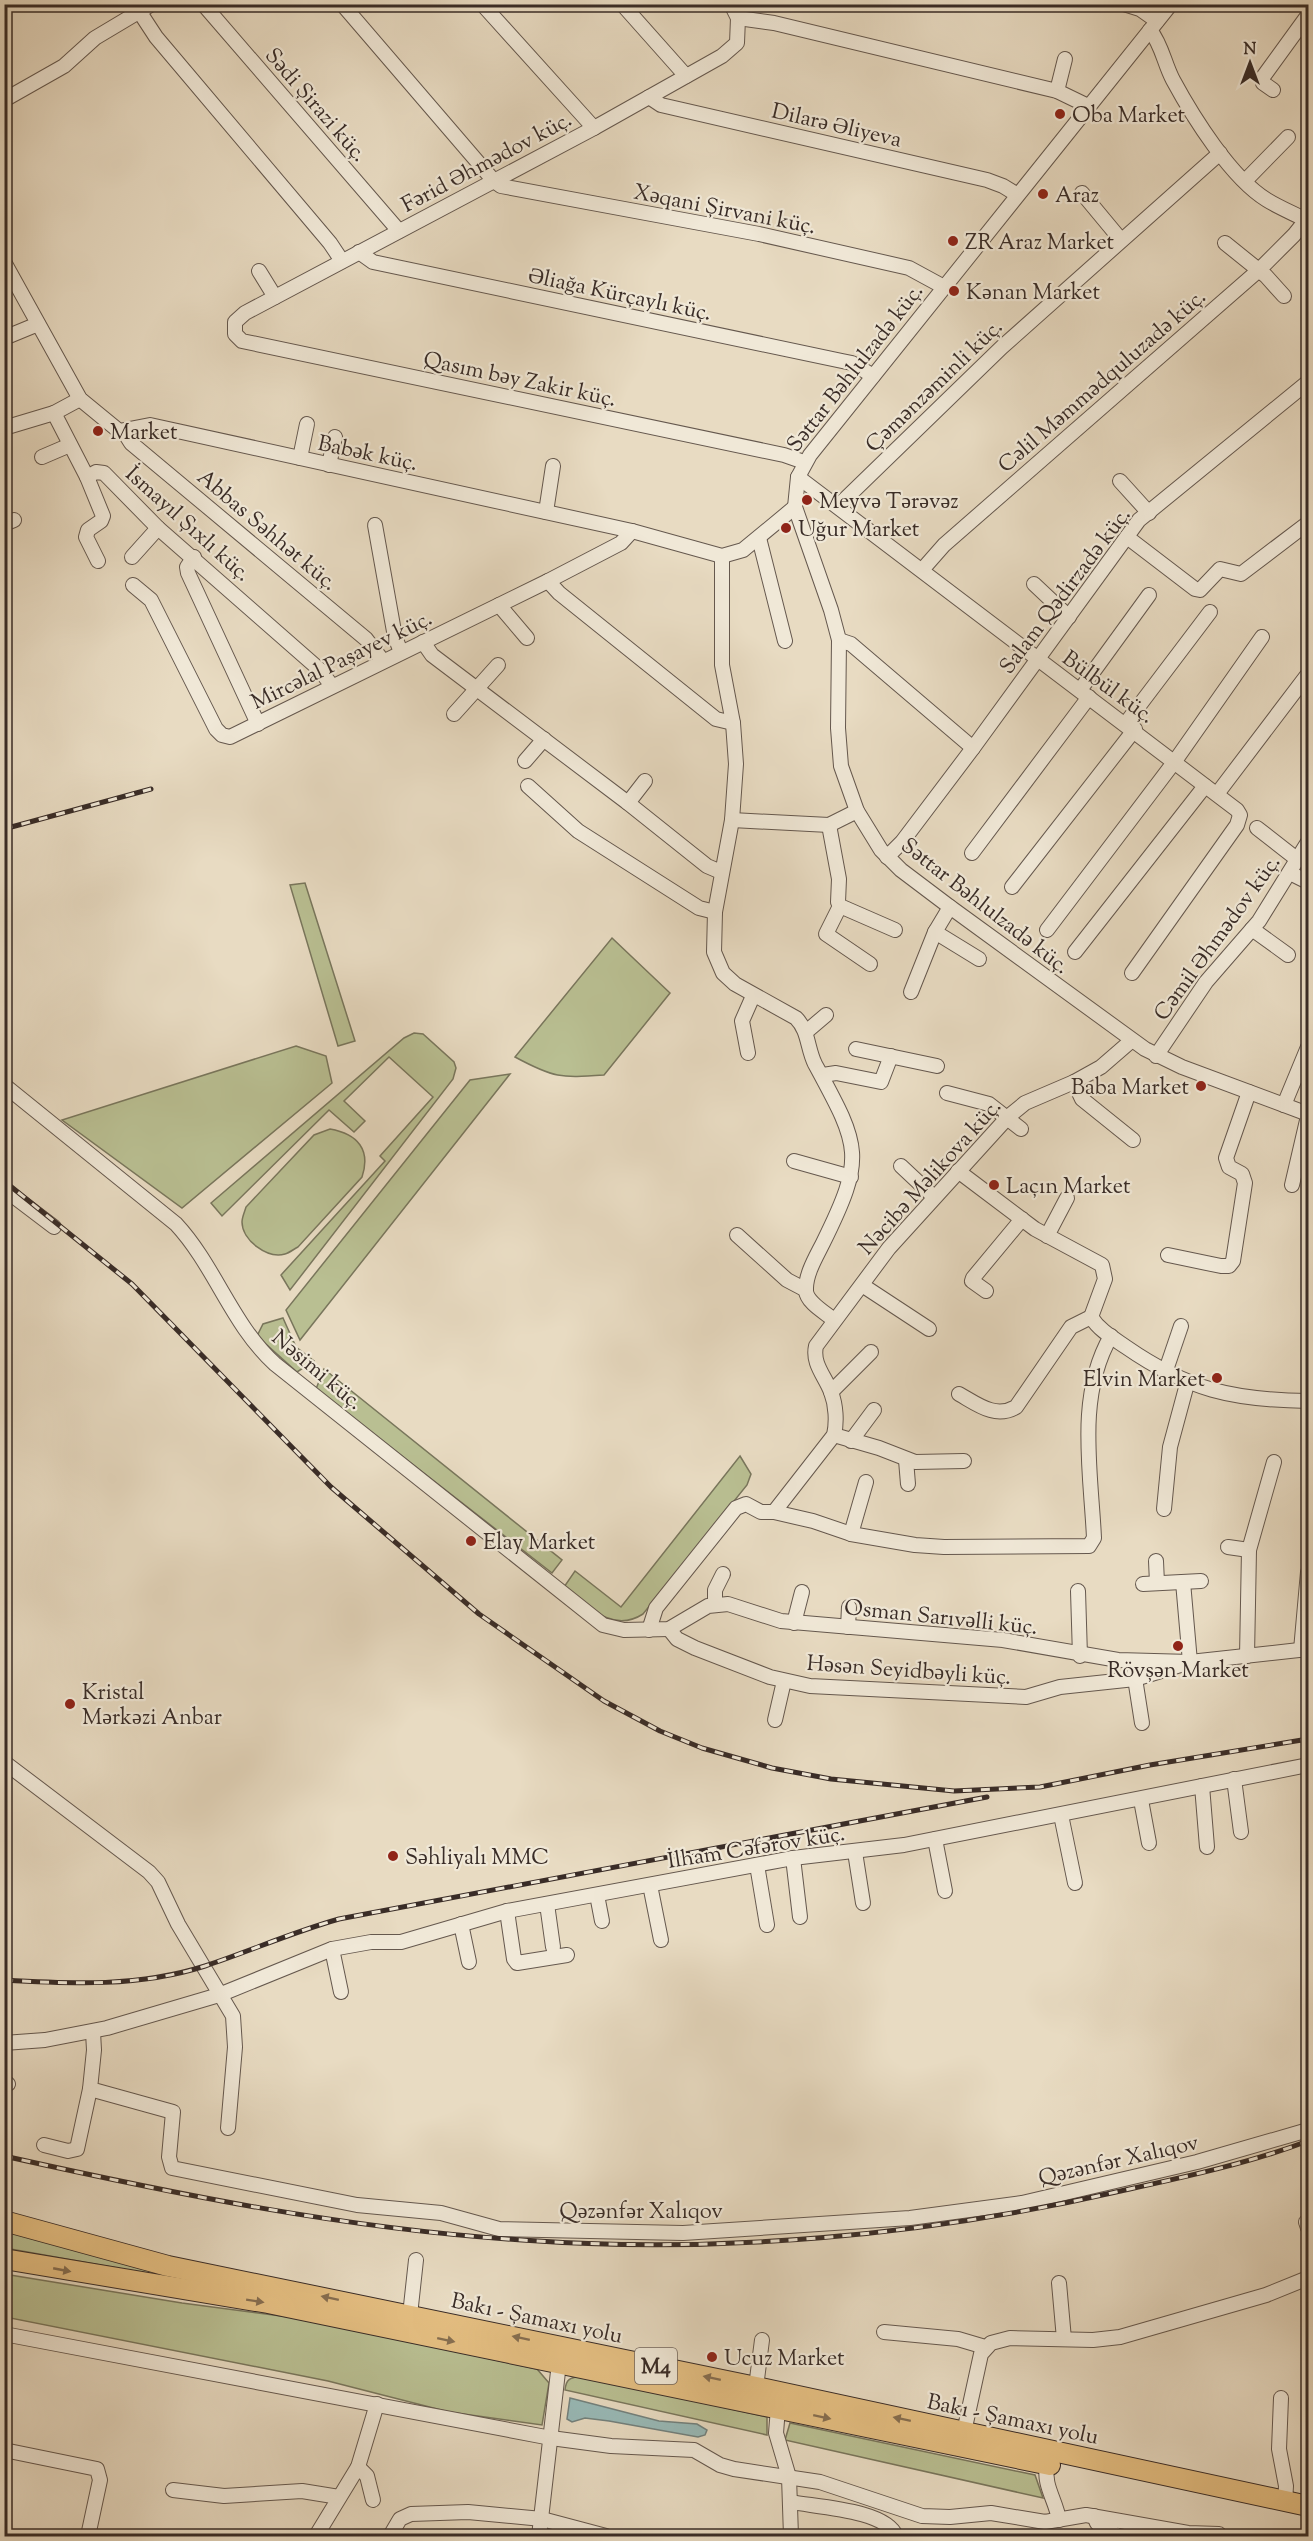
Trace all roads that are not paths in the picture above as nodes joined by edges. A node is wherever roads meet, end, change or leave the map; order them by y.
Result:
1 (203, 4) edge
2 (342, 4) edge
3 (482, 4) edge
4 (622, 4) edge
5 (731, 4) edge
6 (1124, 4) edge
7 (1171, 4) edge
8 (146, 8) edge
9 (1308, 15) edge
10 (738, 18) junction
11 (1154, 25) junction
12 (1065, 59) dead end
13 (686, 76) junction
14 (1273, 90) dead end
15 (1057, 92) junction
16 (649, 97) junction
17 (4, 100) edge
18 (1088, 106) junction
19 (594, 128) junction
20 (1288, 137) dead end
21 (1220, 153) junction
22 (494, 181) junction
23 (1245, 181) junction
24 (1082, 193) dead end
25 (1016, 194) junction
26 (1307, 220) edge
27 (399, 231) junction
28 (1121, 240) junction
29 (1225, 243) dead end
30 (359, 252) junction
31 (342, 261) junction
32 (4, 262) edge
33 (1259, 270) junction
34 (259, 271) dead end
35 (944, 287) junction
36 (1284, 296) dead end
37 (275, 297) junction
38 (38, 324) junction
39 (234, 328) joint
40 (4, 338) edge
41 (873, 376) junction
42 (1308, 382) edge
43 (80, 399) junction
44 (54, 412) junction
45 (307, 424) dead end
46 (4, 428) edge
47 (124, 432) junction
48 (335, 437) dead end
49 (70, 445) junction
50 (42, 457) dead end
51 (300, 458) junction
52 (804, 462) junction
53 (330, 465) junction
54 (553, 466) dead end
55 (87, 477) junction
56 (798, 477) junction
57 (1120, 481) dead end
58 (838, 506) junction
59 (795, 507) junction
60 (546, 512) junction
61 (1149, 513) junction
62 (1308, 523) edge
63 (375, 525) dead end
64 (158, 528) junction
65 (632, 531) junction
66 (1127, 537) junction
67 (759, 538) junction
68 (722, 556) junction
69 (132, 557) dead end
70 (194, 557) junction
71 (98, 561) dead end
72 (922, 570) junction
73 (548, 581) junction
74 (1034, 584) dead end
75 (133, 585) dead end
76 (1149, 595) dead end
77 (499, 605) junction
78 (1210, 612) dead end
79 (1069, 617) junction
80 (1262, 637) dead end
81 (527, 638) dead end
82 (839, 640) junction
83 (785, 641) dead end
84 (423, 642) junction
85 (401, 652) junction
86 (1038, 660) junction
87 (383, 661) junction
88 (498, 665) dead end
89 (1308, 674) edge
90 (332, 686) junction
91 (476, 690) junction
92 (1084, 693) junction
93 (454, 714) dead end
94 (734, 723) junction
95 (258, 724) junction
96 (1130, 726) junction
97 (544, 739) junction
98 (973, 748) junction
99 (525, 761) dead end
100 (1175, 761) junction
101 (645, 781) dead end
102 (528, 786) dead end
103 (1205, 786) junction
104 (1217, 794) junction
105 (628, 803) junction
106 (857, 811) junction
107 (732, 820) junction
108 (829, 825) junction
109 (1257, 828) dead end
110 (1308, 842) edge
111 (972, 853) dead end
112 (887, 857) junction
113 (1298, 860) junction
114 (721, 873) junction
115 (1290, 873) junction
116 (1308, 882) edge
117 (1012, 887) dead end
118 (840, 906) junction
119 (950, 907) junction
120 (715, 912) junction
121 (1252, 929) junction
122 (895, 930) dead end
123 (1047, 930) dead end
124 (935, 932) junction
125 (1076, 952) dead end
126 (1288, 955) dead end
127 (979, 959) dead end
128 (870, 964) dead end
129 (1131, 973) dead end
130 (910, 992) dead end
131 (753, 996) junction
132 (826, 1015) dead end
133 (806, 1032) junction
134 (1131, 1041) junction
135 (1308, 1047) edge
136 (856, 1048) dead end
137 (748, 1053) dead end
138 (891, 1056) junction
139 (1156, 1056) junction
140 (937, 1066) dead end
141 (823, 1075) junction
142 (1074, 1082) junction
143 (4, 1085) edge
144 (1249, 1092) junction
145 (947, 1093) dead end
146 (1284, 1106) junction
147 (1308, 1115) edge
148 (1008, 1117) junction
149 (1021, 1129) dead end
150 (1133, 1140) dead end
151 (794, 1161) dead end
152 (901, 1166) dead end
153 (958, 1171) junction
154 (851, 1177) junction
155 (1292, 1185) dead end
156 (4, 1189) edge
157 (934, 1197) junction
158 (1067, 1198) dead end
159 (1022, 1219) junction
160 (54, 1227) dead end
161 (737, 1235) dead end
162 (1047, 1236) junction
163 (1168, 1255) dead end
164 (862, 1285) junction
165 (806, 1290) junction
166 (986, 1291) dead end
167 (1091, 1317) junction
168 (834, 1320) junction
169 (1180, 1326) dead end
170 (928, 1329) dead end
171 (1111, 1336) junction
172 (871, 1352) dead end
173 (1165, 1373) junction
174 (1187, 1384) junction
175 (831, 1392) junction
176 (958, 1394) dead end
177 (1308, 1401) edge
178 (874, 1410) dead end
179 (834, 1435) junction
180 (851, 1441) junction
181 (906, 1460) junction
182 (964, 1461) dead end
183 (1274, 1462) dead end
184 (866, 1482) dead end
185 (908, 1484) dead end
186 (1164, 1509) dead end
187 (774, 1512) junction
188 (850, 1534) junction
189 (1228, 1547) dead end
190 (1249, 1550) junction
191 (1156, 1561) dead end
192 (1308, 1572) edge
193 (723, 1574) dead end
194 (1201, 1581) dead end
195 (1183, 1582) junction
196 (1078, 1591) dead end
197 (802, 1592) dead end
198 (715, 1604) junction
199 (849, 1607) dead end
200 (794, 1623) junction
201 (848, 1627) junction
202 (669, 1629) junction
203 (649, 1630) junction
204 (1305, 1649) edge
205 (1080, 1656) junction
206 (1247, 1656) junction
207 (1132, 1661) junction
208 (1190, 1662) junction
209 (1135, 1679) junction
210 (784, 1681) junction
211 (775, 1720) dead end
212 (1142, 1724) dead end
213 (4, 1762) edge
214 (1308, 1765) edge
215 (1234, 1779) junction
216 (1202, 1786) junction
217 (1141, 1800) junction
218 (1061, 1815) junction
219 (1241, 1832) dead end
220 (935, 1839) junction
221 (1149, 1843) dead end
222 (1207, 1847) dead end
223 (855, 1852) junction
224 (793, 1858) junction
225 (757, 1864) junction
226 (1075, 1883) dead end
227 (650, 1885) junction
228 (945, 1891) dead end
229 (597, 1895) junction
230 (863, 1903) dead end
231 (547, 1904) junction
232 (507, 1911) junction
233 (800, 1917) dead end
234 (602, 1921) dead end
235 (461, 1924) junction
236 (767, 1925) dead end
237 (661, 1940) dead end
238 (553, 1947) dead end
239 (332, 1949) junction
240 (567, 1955) dead end
241 (469, 1962) dead end
242 (341, 1992) dead end
243 (219, 1995) junction
244 (93, 2032) junction
245 (4, 2043) edge
246 (90, 2089) junction
247 (228, 2128) dead end
248 (1308, 2130) edge
249 (44, 2145) dead end
250 (4, 2221) edge
251 (4, 2259) edge
252 (416, 2260) dead end
253 (1308, 2278) edge
254 (1059, 2283) dead end
255 (410, 2315) junction
256 (884, 2332) dead end
257 (4, 2334) edge
258 (1064, 2339) junction
259 (762, 2340) dead end
260 (985, 2347) junction
261 (559, 2363) junction
262 (756, 2387) junction
263 (1281, 2398) dead end
264 (378, 2404) junction
265 (778, 2408) junction
266 (964, 2432) junction
267 (551, 2438) junction
268 (4, 2450) edge
269 (1047, 2464) junction
270 (358, 2467) junction
271 (789, 2477) junction
272 (173, 2490) dead end
273 (339, 2496) junction
274 (373, 2500) dead end
275 (791, 2502) junction
276 (1285, 2502) junction
277 (1308, 2506) edge
278 (1094, 2516) junction
279 (542, 2519) junction
280 (1059, 2520) junction
281 (1308, 2520) edge
282 (1219, 2534) dead end
283 (1188, 2535) edge
284 (88, 2536) edge
285 (316, 2536) edge
286 (390, 2536) edge
287 (539, 2536) edge
288 (606, 2536) edge
289 (791, 2536) edge
290 (896, 2536) edge
291 (1118, 2536) edge

1 - 27 street, Sədi Şirazi küç.
2 - 22 street
3 - 19 street
4 - 13 street
5 - 10 street
6 - 11 street
7 - 11 street, Səttar Bəhlulzadə küç.
8 - 17 street
8 - 31 street
9 - 14 street
10 - 13 street, Fərid Əhmədov küç.
10 - 15 street
11 - 18 street, Səttar Bəhlulzadə küç.
11 - 21 street
12 - 15 street
13 - 16 street, Fərid Əhmədov küç.
15 - 18 street
16 - 19 street, Fərid Əhmədov küç.
16 - 25 street, Dilarə Əliyeva
18 - 25 street, Səttar Bəhlulzadə küç.
19 - 22 street, Fərid Əhmədov küç.
20 - 23 street
21 - 23 street
21 - 28 street, Çəmənzəminli küç.
22 - 27 street, Fərid Əhmədov küç.
22 - 35 street, Xəqani Şirvani küç.
23 - 26 street
24 - 28 street
25 - 35 street, Səttar Bəhlulzadə küç.
26 - 33 street, Cəlil Məmmədquluzadə küç.
27 - 30 street, Fərid Əhmədov küç.
28 - 58 street, Çəmənzəminli küç.
29 - 33 street
30 - 31 street, Fərid Əhmədov küç.
30 - 41 street, Əliağa Kürçaylı küç.
31 - 37 street, Fərid Əhmədov küç.
32 - 38 street
33 - 36 street
33 - 72 street, Cəlil Məmmədquluzadə küç.
34 - 37 street
35 - 41 street, Səttar Bəhlulzadə küç.
37 - 39 street, Fərid Əhmədov küç.
38 - 40 street
38 - 43 street
39 - 52 street, Qasım bəy Zakir küç.
41 - 52 street, Səttar Bəhlulzadə küç.
42 - 61 street, Salam Qədirzadə küç.
43 - 44 street
43 - 47 street
44 - 46 street
44 - 49 street, İsmayıl Şıxlı küç.
45 - 51 street
47 - 51 street, Babək küç.
47 - 87 street, Abbas Səhhət küç.
48 - 53 street
49 - 50 street
49 - 55 street, İsmayıl Şıxlı küç.
51 - 53 street, Babək küç.
52 - 56 street, Səttar Bəhlulzadə küç.
53 - 60 street, Babək küç.
54 - 60 street
55 - 64 street, İsmayıl Şıxlı küç.
55 - 71 street
56 - 58 street, Bülbül küç.
56 - 59 street, Səttar Bəhlulzadə küç.
57 - 61 street
58 - 72 street, Bülbül küç.
59 - 67 street
59 - 82 street, Səttar Bəhlulzadə küç.
60 - 65 street, Babək küç.
61 - 66 street, Salam Qədirzadə küç.
62 - 66 street
63 - 85 street
64 - 69 street
64 - 70 street, İsmayıl Şıxlı küç.
65 - 68 street, Babək küç.
65 - 73 street, Mircəlal Paşayev küç.
66 - 79 street, Salam Qədirzadə küç.
67 - 68 street
67 - 83 street
68 - 94 street
70 - 90 street, İsmayıl Şıxlı küç.
70 - 95 street
72 - 86 street, Bülbül küç.
73 - 77 street, Mircəlal Paşayev küç.
73 - 94 street
74 - 79 street
75 - 95 street, Mircəlal Paşayev küç.
76 - 92 street
77 - 81 street
77 - 84 street, Mircəlal Paşayev küç.
78 - 96 street
79 - 86 street, Salam Qədirzadə küç.
80 - 100 street
82 - 98 street
82 - 106 street, Səttar Bəhlulzadə küç.
84 - 85 street, Mircəlal Paşayev küç.
84 - 91 street
85 - 87 street, Mircəlal Paşayev küç.
86 - 92 street, Bülbül küç.
86 - 98 street, Salam Qədirzadə küç.
87 - 90 street, Mircəlal Paşayev küç.
88 - 91 street
89 - 104 street
90 - 95 street, Mircəlal Paşayev küç.
91 - 93 street
91 - 97 street
92 - 96 street, Bülbül küç.
92 - 111 street
94 - 107 street
96 - 100 street, Bülbül küç.
96 - 117 street
97 - 99 street
97 - 105 street
98 - 112 street, Salam Qədirzadə küç.
100 - 103 street, Bülbül küç.
100 - 123 street
101 - 105 street
102 - 120 street
103 - 104 street, Bülbül küç.
103 - 125 street
104 - 129 street, Bülbül küç.
105 - 114 street
106 - 108 street
106 - 112 street, Səttar Bəhlulzadə küç.
107 - 108 street
107 - 114 street
108 - 118 street
109 - 113 street
110 - 113 street, Cəmil Əhmədov küç.
112 - 119 street, Səttar Bəhlulzadə küç.
113 - 115 street, Cəmil Əhmədov küç.
114 - 120 street
115 - 116 street
115 - 121 street, Cəmil Əhmədov küç.
118 - 122 street
118 - 128 street
119 - 124 street
119 - 134 street, Səttar Bəhlulzadə küç.
120 - 131 street
121 - 126 street
121 - 139 street, Cəmil Əhmədov küç.
124 - 127 street
124 - 130 street
131 - 133 street
131 - 137 street
132 - 133 street
133 - 141 street
134 - 139 street, Səttar Bəhlulzadə küç.
134 - 142 street, Nəcibə Məlikova küç.
135 - 146 street
136 - 138 street
138 - 140 street
138 - 141 street
139 - 144 street, Səttar Bəhlulzadə küç.
141 - 154 street
142 - 148 street, Nəcibə Məlikova küç.
142 - 150 street
143 - 203 street, Nəsimi küç.
144 - 146 street, Səttar Bəhlulzadə küç.
144 - 163 street
145 - 148 street
146 - 147 street, Səttar Bəhlulzadə küç.
147 - 155 street
148 - 149 street
148 - 153 street, Nəcibə Məlikova küç.
151 - 154 street
152 - 157 street
153 - 157 street, Nəcibə Məlikova küç.
153 - 159 street
154 - 165 street
156 - 160 street
157 - 164 street, Nəcibə Məlikova küç.
158 - 162 street
159 - 162 street
159 - 166 street
161 - 165 street
162 - 167 street
164 - 168 street, Nəcibə Məlikova küç.
164 - 170 street
165 - 168 street
167 - 171 street
167 - 176 street
168 - 175 street
169 - 173 street
171 - 173 street
171 - 188 street
172 - 175 street
173 - 174 street
174 - 177 street
174 - 186 street
175 - 179 street
178 - 180 street
179 - 180 street
179 - 187 street
180 - 181 street
181 - 182 street
181 - 185 street
183 - 190 street
184 - 188 street
187 - 188 street
187 - 203 street
189 - 190 street
190 - 206 street
191 - 195 street
192 - 204 street
193 - 198 street
194 - 195 street
195 - 208 street
196 - 205 street
197 - 200 street
198 - 200 street, Osman Sarıvəlli küç.
198 - 202 street
199 - 201 street
200 - 201 street, Osman Sarıvəlli küç.
201 - 205 street, Osman Sarıvəlli küç.
202 - 203 street
202 - 210 street, Həsən Seyidbəyli küç.
204 - 206 street, Osman Sarıvəlli küç.
205 - 207 street, Osman Sarıvəlli küç.
206 - 208 street, Osman Sarıvəlli küç.
207 - 208 street, Osman Sarıvəlli küç.
207 - 209 street
208 - 209 street, Həsən Seyidbəyli küç.
209 - 210 street, Həsən Seyidbəyli küç.
209 - 212 street
210 - 211 street
213 - 243 street
214 - 215 street, İlham Cəfərov küç.
215 - 216 street, İlham Cəfərov küç.
215 - 219 street
216 - 217 street, İlham Cəfərov küç.
216 - 222 street
217 - 218 street, İlham Cəfərov küç.
217 - 221 street
218 - 220 street, İlham Cəfərov küç.
218 - 226 street
220 - 223 street, İlham Cəfərov küç.
220 - 228 street
223 - 224 street, İlham Cəfərov küç.
223 - 230 street
224 - 225 street, İlham Cəfərov küç.
224 - 233 street
225 - 227 street, İlham Cəfərov küç.
225 - 236 street
227 - 229 street, İlham Cəfərov küç.
227 - 237 street
229 - 231 street, İlham Cəfərov küç.
229 - 234 street
231 - 232 street, İlham Cəfərov küç.
231 - 238 street
232 - 235 street, İlham Cəfərov küç.
232 - 240 street
235 - 239 street, İlham Cəfərov küç.
235 - 241 street
239 - 242 street
239 - 243 street, İlham Cəfərov küç.
243 - 244 street, İlham Cəfərov küç.
243 - 247 street
244 - 245 street, İlham Cəfərov küç.
244 - 246 street
246 - 248 street, Qəzənfər Xalıqov
246 - 249 street
255 -> 250 highway, Bakı - Şamaxı yolu / M4
251 -> 261 highway, Bakı - Şamaxı yolu / M4
252 - 255 street
253 - 258 street
254 - 258 street
262 -> 255 highway, Bakı - Şamaxı yolu / M4
256 - 260 street
257 - 264 street
258 - 260 street
259 - 262 street
260 - 266 street
261 - 265 highway, Bakı - Şamaxı yolu / M4
261 - 267 street
266 -> 262 highway, Bakı - Şamaxı yolu / M4
263 - 276 street
264 - 267 street
264 - 270 street
265 -> 269 highway, Bakı - Şamaxı yolu / M4
265 - 271 street
266 - 276 highway, Bakı - Şamaxı yolu / M4
267 - 271 street
267 - 279 street
268 - 284 street
269 - 280 street
269 - 281 highway, Bakı - Şamaxı yolu / M4
270 - 273 street
270 - 274 street
271 - 275 street
271 - 280 street
272 - 273 street
273 - 285 street
275 - 289 street
275 - 290 street
276 - 277 highway, Bakı - Şamaxı yolu / M4
278 - 280 street
278 - 283 street
278 - 291 street
279 - 286 street
279 - 287 street
279 - 288 street
282 - 283 street

